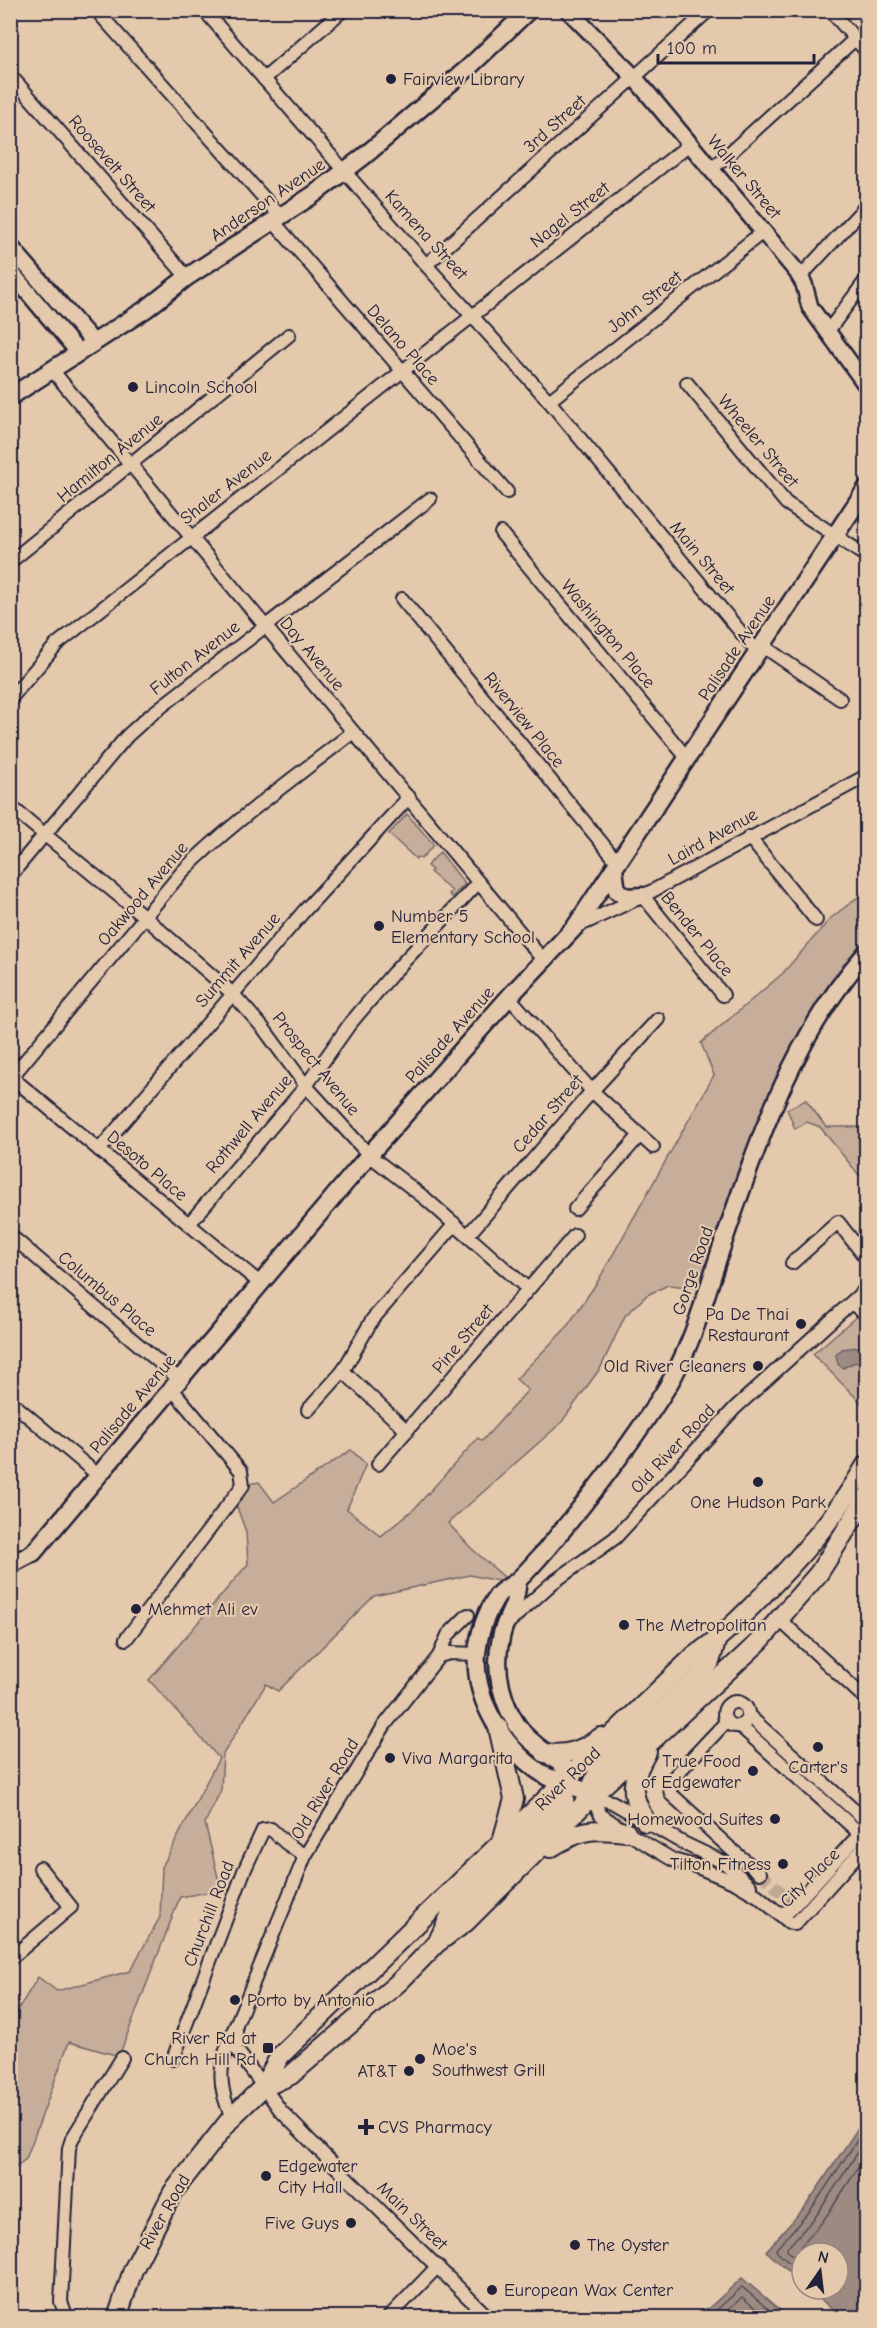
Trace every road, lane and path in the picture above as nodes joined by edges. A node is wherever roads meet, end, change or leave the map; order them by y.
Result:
1 (96, 10) edge
2 (204, 10) edge
3 (343, 10) edge
4 (529, 10) edge
5 (568, 10) edge
6 (709, 10) edge
7 (830, 10) edge
8 (855, 39) junction
9 (867, 51) edge
10 (10, 75) edge
11 (634, 77) junction
12 (264, 79) junction
13 (690, 144) junction
14 (712, 168) junction
15 (345, 171) junction
16 (867, 206) edge
17 (277, 219) junction
18 (764, 231) junction
19 (10, 246) edge
20 (426, 265) junction
21 (10, 271) edge
22 (801, 276) junction
23 (187, 277) junction
24 (37, 278) junction
25 (867, 280) edge
26 (26, 289) junction
27 (473, 315) junction
28 (828, 331) junction
29 (289, 335) dead end
30 (94, 343) junction
31 (79, 353) junction
32 (52, 370) junction
33 (402, 372) junction
34 (687, 383) dead end
35 (867, 385) edge
36 (10, 397) edge
37 (549, 401) junction
38 (130, 464) junction
39 (618, 486) joint
40 (867, 489) edge
41 (507, 492) dead end
42 (430, 499) dead end
43 (501, 533) dead end
44 (835, 535) junction
45 (191, 537) junction
46 (867, 556) edge
47 (10, 562) edge
48 (402, 598) dead end
49 (265, 627) junction
50 (760, 650) junction
51 (10, 699) edge
52 (840, 699) dead end
53 (353, 732) junction
54 (687, 758) junction
55 (867, 776) edge
56 (409, 797) junction
57 (10, 806) edge
58 (46, 834) junction
59 (749, 837) junction
60 (616, 867) junction
61 (10, 876) edge
62 (478, 884) junction
63 (643, 896) junction
64 (146, 918) junction
65 (816, 920) dead end
66 (575, 927) junction
67 (867, 953) edge
68 (544, 961) junction
69 (233, 994) junction
70 (723, 995) dead end
71 (509, 997) junction
72 (658, 1019) dead end
73 (11, 1077) edge
74 (306, 1086) junction
75 (592, 1091) junction
76 (640, 1135) junction
77 (653, 1147) dead end
78 (99, 1149) junction
79 (369, 1155) junction
80 (574, 1209) dead end
81 (189, 1224) junction
82 (455, 1224) junction
83 (468, 1235) junction
84 (574, 1235) dead end
85 (10, 1236) edge
86 (867, 1258) edge
87 (792, 1263) dead end
88 (261, 1284) junction
89 (528, 1289) junction
90 (867, 1289) edge
91 (851, 1303) junction
92 (867, 1314) edge
93 (343, 1371) junction
94 (176, 1384) junction
95 (10, 1401) edge
96 (308, 1410) dead end
97 (406, 1431) junction
98 (378, 1464) dead end
99 (867, 1465) edge
100 (99, 1476) junction
101 (867, 1498) edge
102 (10, 1565) edge
103 (518, 1580) junction
104 (468, 1615) dead end
105 (780, 1620) junction
106 (503, 1628) junction
107 (126, 1639) dead end
108 (716, 1642) junction
109 (477, 1654) junction
110 (439, 1656) junction
111 (867, 1699) edge
112 (749, 1716) junction
113 (631, 1719) junction
114 (726, 1722) junction
115 (740, 1726) junction
116 (498, 1727) junction
117 (653, 1741) junction
118 (545, 1753) junction
119 (566, 1781) junction
120 (591, 1797) junction
121 (866, 1820) edge
122 (646, 1822) junction
123 (627, 1832) junction
124 (862, 1839) edge
125 (501, 1842) junction
126 (305, 1856) junction
127 (524, 1866) junction
128 (40, 1868) dead end
129 (760, 1873) tunnel mouth
130 (758, 1896) junction
131 (436, 1943) junction
132 (10, 1959) edge
133 (236, 2025) junction
134 (122, 2058) dead end
135 (173, 2060) dead end
136 (262, 2088) junction
137 (232, 2116) junction
138 (438, 2266) junction
139 (488, 2317) edge
140 (71, 2318) edge
141 (117, 2318) edge
142 (388, 2318) edge

1 - 17 street, Delano Place
2 - 12 street, Kamena Street
3 - 12 street
4 - 15 main road, Anderson Avenue
5 - 11 street, Walker Street
6 - 11 street, 3rd Street
7 - 8 street
8 - 9 street
8 - 14 street
10 - 23 street, Roosevelt Street
11 - 13 street, Walker Street
11 - 20 street, 3rd Street
12 - 15 street, Kamena Street
13 - 14 street, Walker Street
13 - 27 street, Nagel Street
14 - 18 street, Walker Street
15 - 17 main road, Anderson Avenue
15 - 20 street, Kamena Street
16 - 22 street
17 - 23 main road, Anderson Avenue
17 - 33 street, Delano Place
18 - 22 street, Walker Street
18 - 37 street, John Street
19 - 24 street
20 - 27 street, Kamena Street
21 - 26 street
22 - 28 street, Walker Street
23 - 30 main road, Anderson Avenue
24 - 26 street
24 - 30 street
25 - 28 street
26 - 31 street
27 - 33 street, Shaler Avenue
27 - 37 street, Kamena Street
28 - 35 street, Walker Street
29 - 38 street, Hamilton Avenue
30 - 31 main road, Anderson Avenue
31 - 32 main road, Anderson Avenue
32 - 36 main road, Anderson Avenue
32 - 38 street, Day Avenue
33 - 41 street, Delano Place
33 - 45 street, Shaler Avenue
34 - 44 street, Wheeler Street
37 - 39 street, Kamena Street
38 - 45 street, Day Avenue
38 - 47 street, Hamilton Avenue
39 - 50 street, Main Street
40 - 44 main road, Palisade Avenue
42 - 49 street, Fulton Avenue
43 - 54 street, Washington Place
44 - 46 street, Wheeler Street
44 - 50 main road, Palisade Avenue
45 - 49 street, Day Avenue
45 - 51 street, Shaler Avenue
48 - 60 street, Riverview Place
49 - 53 street, Day Avenue
49 - 58 street, Fulton Avenue
50 - 52 street, Main Street
50 - 54 main road, Palisade Avenue
53 - 56 street, Day Avenue
53 - 64 street, Oakwood Avenue
54 - 60 main road, Palisade Avenue
55 - 59 street, Laird Avenue
56 - 62 street, Day Avenue
56 - 69 street, Summit Avenue
57 - 58 street, Prospect Avenue
58 - 61 street, Fulton Avenue
58 - 64 street, Prospect Avenue
59 - 63 street, Laird Avenue
59 - 65 street
60 - 63 main road
60 - 66 main road, Palisade Avenue
62 - 68 street, Day Avenue
62 - 74 street, Rothwell Avenue
63 - 66 street, Laird Avenue
63 - 70 street, Bender Place
64 - 69 street, Prospect Avenue
64 - 73 street, Oakwood Avenue
66 - 68 main road, Palisade Avenue
67 - 103 main road, Gorge Road
68 - 71 main road, Palisade Avenue
69 - 74 street, Prospect Avenue
69 - 78 street, Summit Avenue
71 - 75 street
71 - 79 main road, Palisade Avenue
72 - 75 street, Cedar Street
73 - 78 street, Desoto Place
74 - 79 street, Prospect Avenue
74 - 81 street, Rothwell Avenue
75 - 76 street
75 - 83 street, Cedar Street
76 - 77 street
76 - 80 street
78 - 81 street, Desoto Place
79 - 82 street, Prospect Avenue
79 - 88 main road, Palisade Avenue
81 - 88 street, Desoto Place
82 - 83 street, Prospect Avenue
82 - 93 street
83 - 89 street, Prospect Avenue
84 - 89 street, Pine Street
85 - 94 street, Columbus Place
86 - 87 street
88 - 94 main road, Palisade Avenue
89 - 97 street, Pine Street
90 - 91 street, Old River Road
91 - 92 street
91 - 106 street, Old River Road
93 - 96 street
93 - 97 street
94 - 100 main road, Palisade Avenue
94 - 107 street, Columbus Place
95 - 100 street
97 - 98 street, Pine Street
99 - 108 main road, River Road
100 - 102 main road, Palisade Avenue
101 - 105 main road, River Road
103 - 106 main road, Gorge Road
103 - 109 main road, Gorge Road
104 - 110 street, Old River Road
105 - 111 street
105 - 117 main road, River Road
106 - 118 main road, Gorge Road
108 - 113 main road, River Road
108 - 120 main road
109 - 110 street
109 - 116 main road, Gorge Road
110 - 126 street, Old River Road
112 - 114 street
112 - 115 street
112 - 121 street
113 - 118 main road
113 - 119 main road, River Road
114 - 115 street
114 - 129 street
115 - 124 street
116 - 119 main road, Gorge Road
116 - 125 main road
117 - 120 main road, River Road
117 - 122 main road
118 - 119 main road, Gorge Road
119 - 120 main road, Gorge Road
119 - 125 main road, River Road
119 - 131 main road
120 - 122 street, City Place
120 - 123 street, City Place
120 - 127 main road, River Road
121 - 124 street, City Place
122 - 130 street, City Place
123 - 127 main road
123 - 130 street, City Place
124 - 130 street, City Place
125 - 136 main road, River Road
126 - 133 street
126 - 135 street, Churchill Road
127 - 131 main road, River Road
128 - 132 street
131 - 136 main road, River Road
133 - 136 street
133 - 137 street
134 - 140 street
136 - 137 main road, River Road
136 - 138 street, Main Street
137 - 141 main road, River Road
138 - 139 street, Main Street
138 - 142 street

